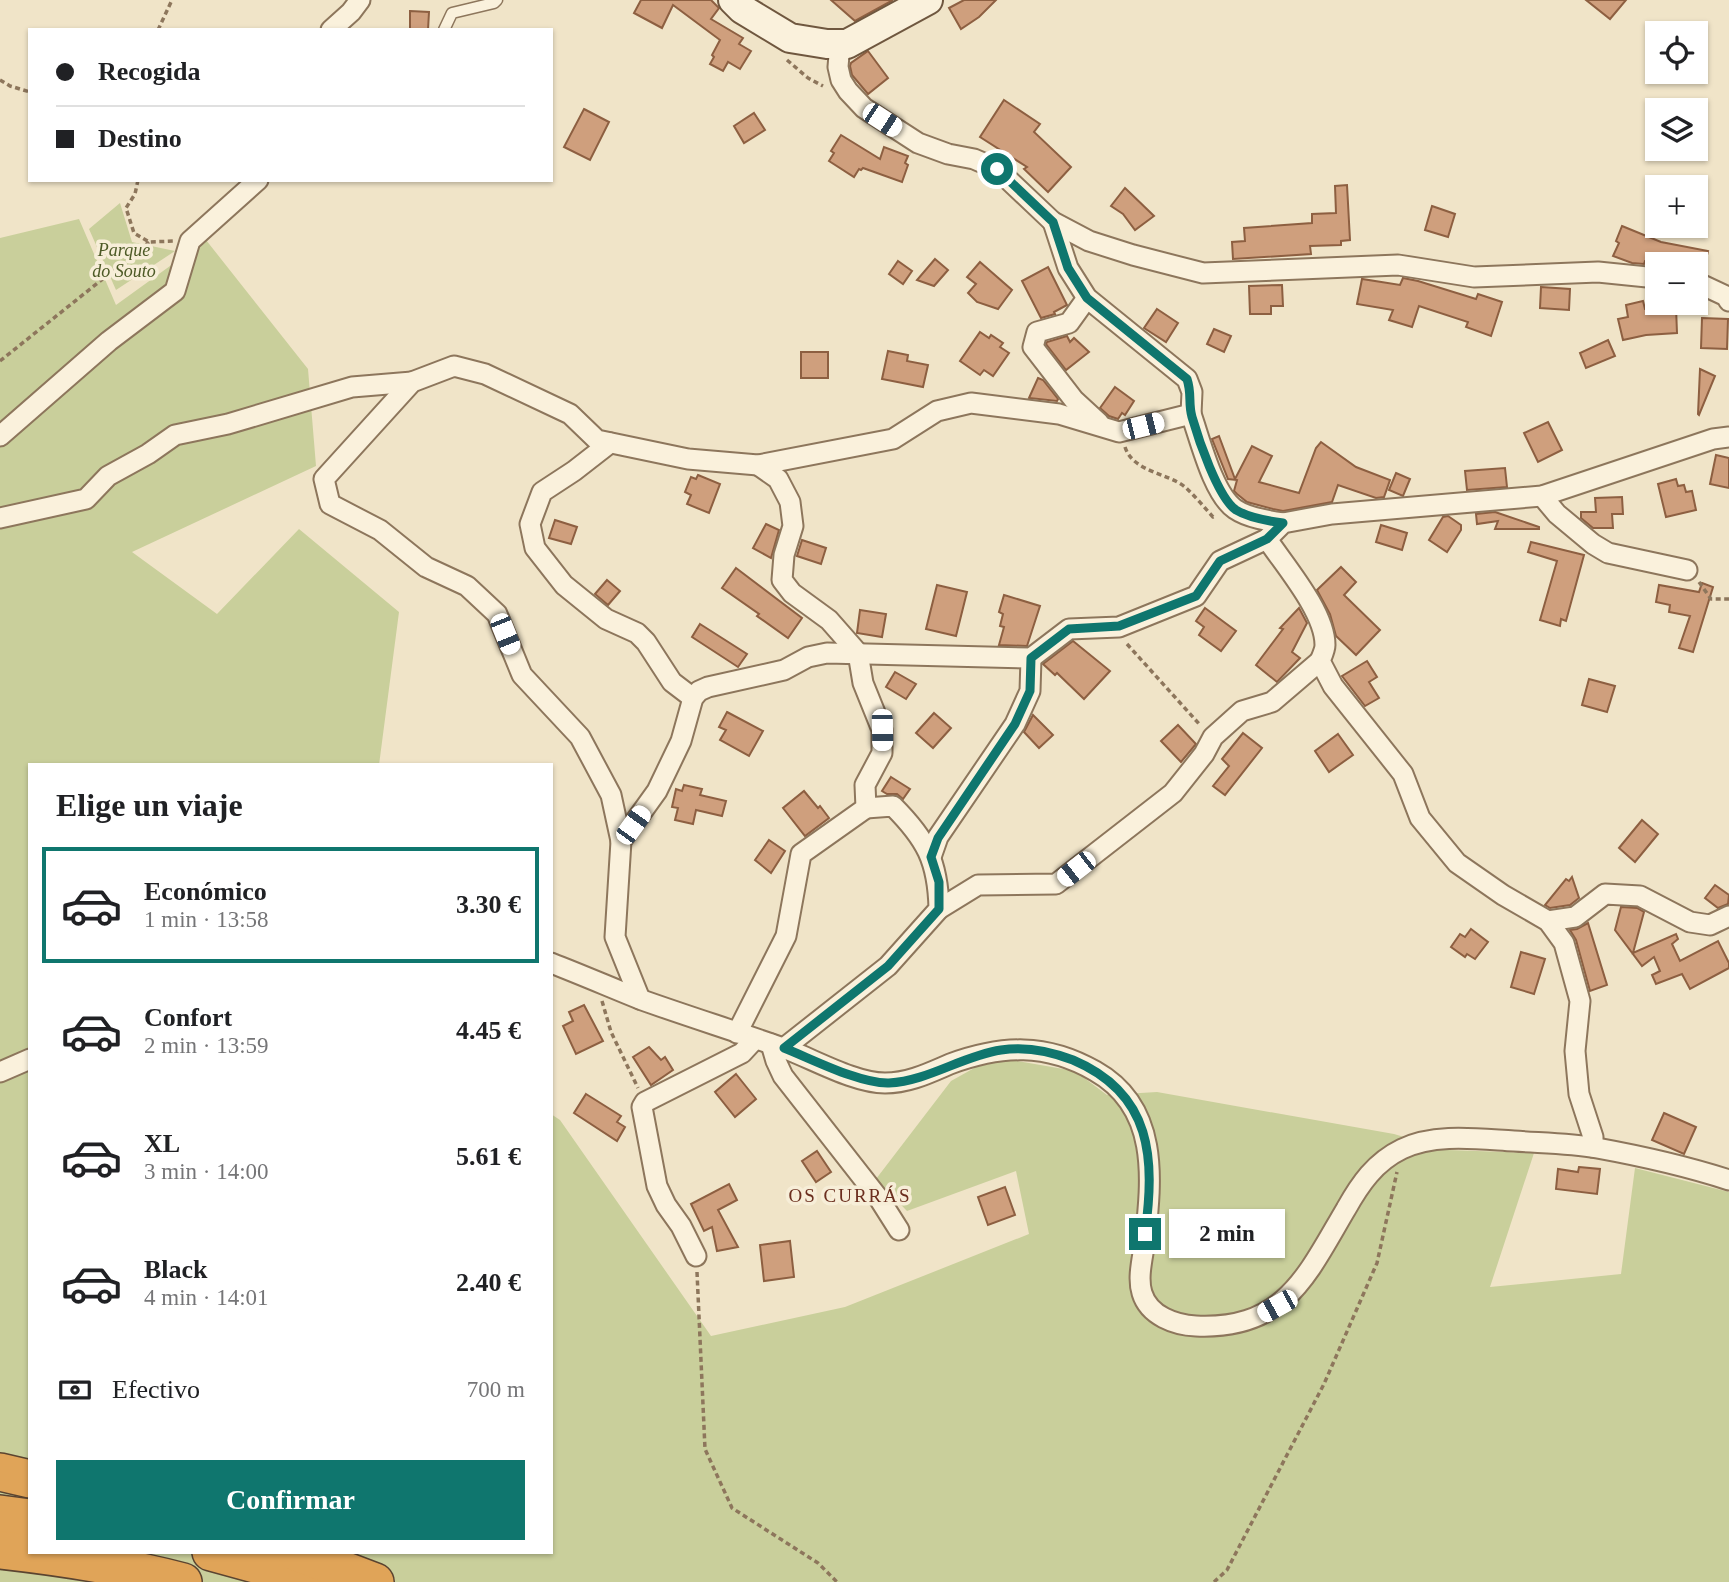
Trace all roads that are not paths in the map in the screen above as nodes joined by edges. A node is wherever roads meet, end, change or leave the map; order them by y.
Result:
1 (360, 0) edge
2 (497, 0) edge
3 (733, 0) edge
4 (928, 0) edge
5 (333, 28) edge
6 (445, 28) edge
7 (847, 44) junction
8 (256, 182) edge
9 (1053, 222) junction
10 (1645, 277) edge
11 (1708, 286) edge
12 (1726, 292) edge
13 (1087, 298) junction
14 (412, 382) junction
15 (1191, 414) junction
16 (1111, 429) junction
17 (0, 436) edge
18 (1729, 437) edge
19 (610, 443) junction
20 (758, 465) junction
21 (1542, 496) junction
22 (0, 518) edge
23 (1283, 523) junction
24 (1267, 539) junction
25 (1687, 570) road end
26 (858, 653) junction
27 (1031, 658) junction
28 (1320, 661) junction
29 (693, 698) junction
30 (866, 808) junction
31 (621, 841) junction
32 (931, 857) junction
33 (939, 909) junction
34 (1729, 916) edge
35 (1548, 921) junction
36 (553, 963) edge
37 (640, 999) junction
38 (762, 1041) junction
39 (28, 1060) edge
40 (0, 1072) edge
41 (1593, 1147) junction
42 (1729, 1181) edge
43 (899, 1230) dead end
44 (696, 1256) road end
45 (0, 1472) edge
46 (28, 1479) edge
47 (0, 1514) edge
48 (28, 1518) edge
49 (0, 1550) edge
50 (28, 1553) edge
51 (37, 1554) edge
52 (218, 1554) edge
53 (301, 1554) edge
54 (183, 1582) edge
55 (321, 1582) edge
56 (375, 1582) edge

1 - 5 street
2 - 6 lane
3 - 7 street
4 - 7 street
7 - 9 street
8 - 17 street
9 - 10 street
9 - 13 street
11 - 12 street
13 - 15 street
13 - 16 street
14 - 19 street
14 - 22 street
14 - 31 street
15 - 16 street
15 - 23 street
16 - 20 street
18 - 21 street
19 - 20 street
19 - 29 street
20 - 26 street
21 - 23 street
21 - 25 street
23 - 24 street
24 - 27 street
24 - 28 street
26 - 27 street
26 - 29 street
26 - 30 street
27 - 32 street
28 - 33 street
28 - 35 street
29 - 31 street
30 - 32 street
30 - 38 street
31 - 37 street
32 - 33 street
33 - 38 street
34 - 35 street
35 - 41 street
36 - 37 street
37 - 38 street
38 - 41 street
38 - 43 street
38 - 44 street
39 - 40 street
41 - 42 street
45 - 46 highway
47 - 48 highway
49 - 50 highway
51 - 54 highway
52 - 55 highway
53 - 56 highway

